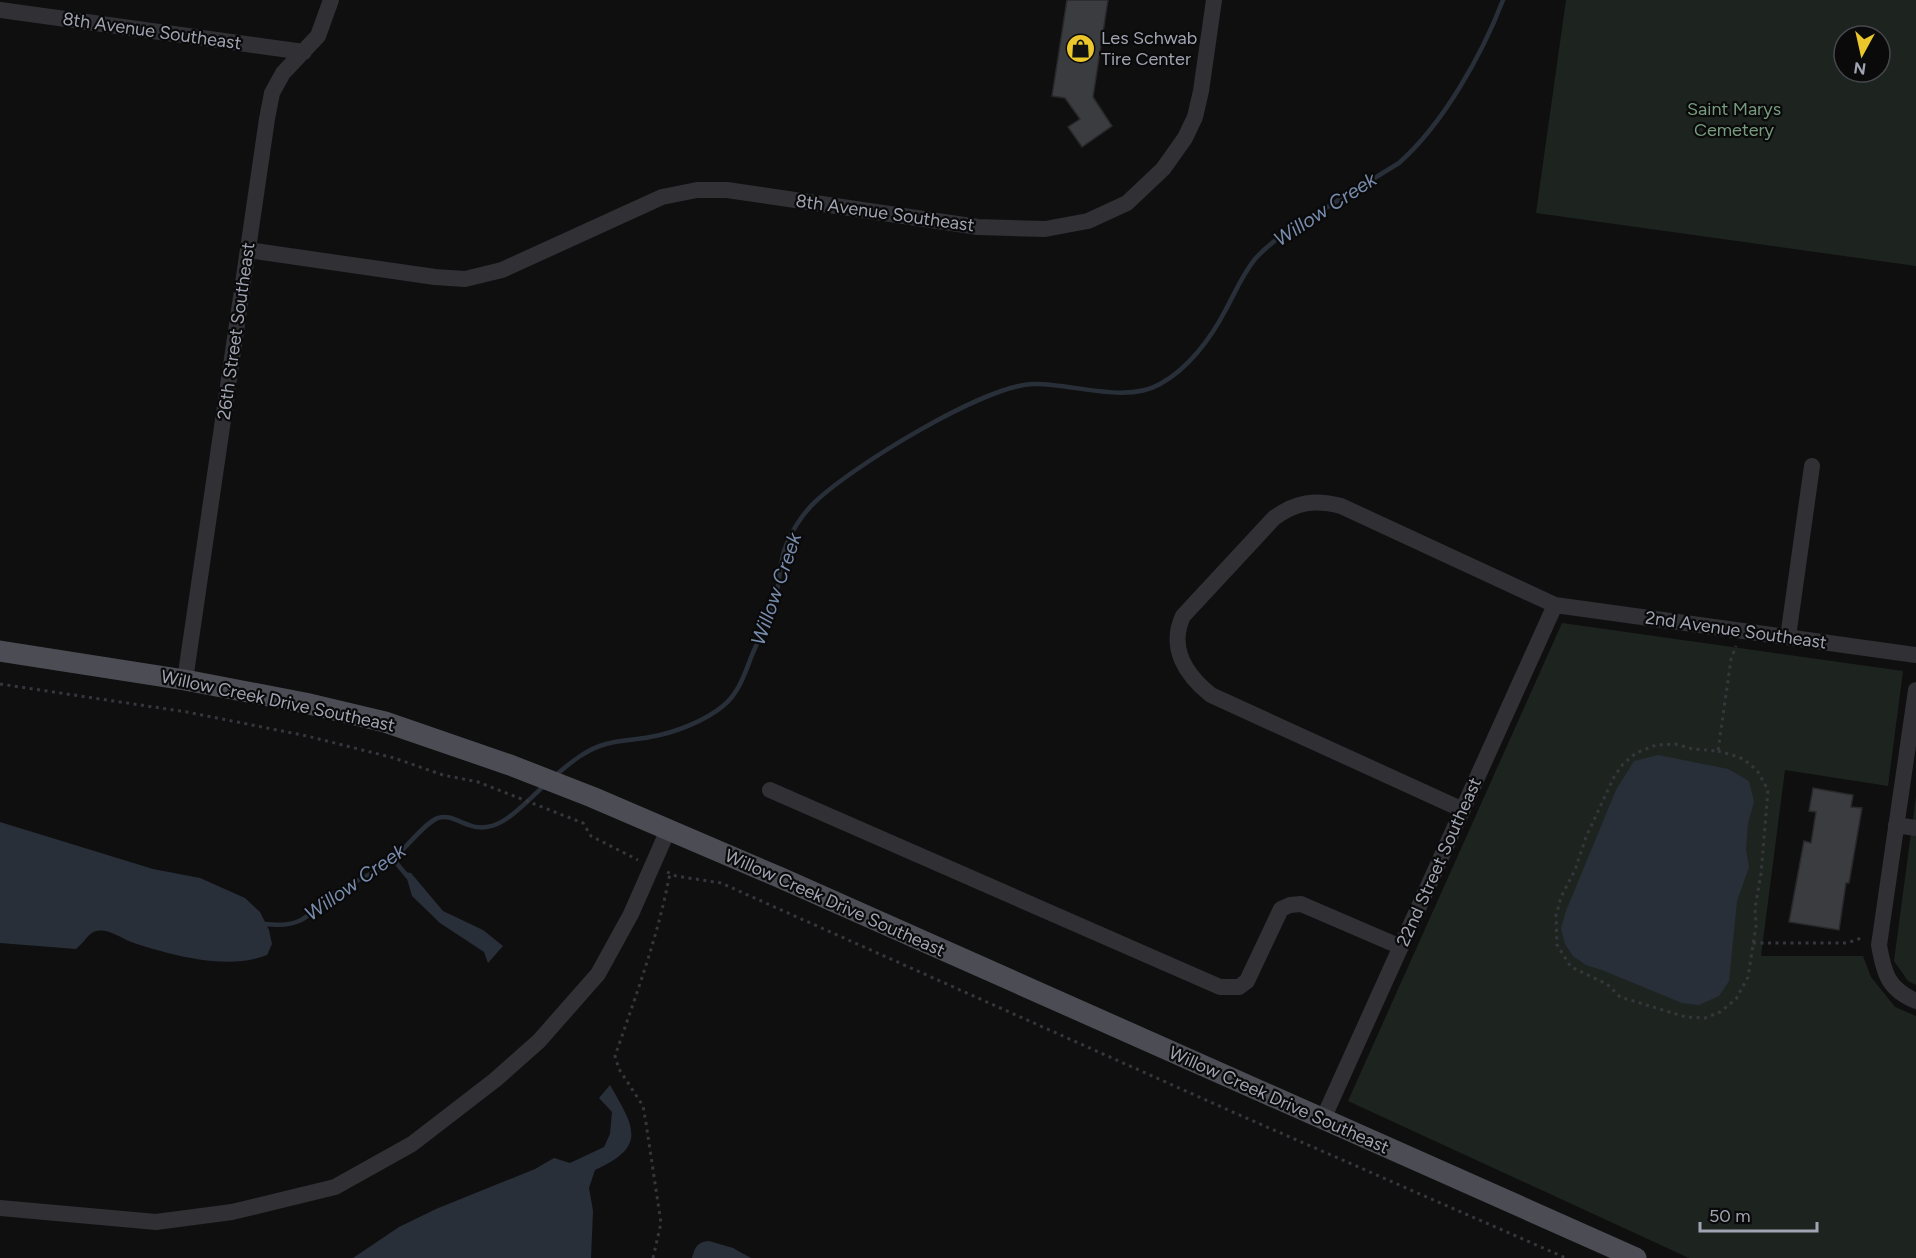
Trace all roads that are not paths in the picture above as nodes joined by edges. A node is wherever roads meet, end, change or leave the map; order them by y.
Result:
1 (331, 0) edge
2 (1214, 0) edge
3 (0, 10) edge
4 (304, 52) junction
5 (248, 250) junction
6 (1812, 466) dead end
7 (1555, 604) junction
8 (1788, 637) junction
9 (0, 651) edge
10 (1916, 656) edge
11 (185, 680) junction
12 (1916, 690) edge
13 (770, 790) dead end
14 (1463, 810) junction
15 (1896, 825) junction
16 (1916, 828) edge
17 (668, 830) junction
18 (1401, 947) junction
19 (1916, 1001) edge
20 (1323, 1119) junction
21 (0, 1208) edge
22 (1636, 1258) edge

1 - 4 street, 26th Street Southeast
2 - 5 street, 8th Avenue Southeast
3 - 4 street, 8th Avenue Southeast
4 - 5 street, 26th Street Southeast
5 - 11 street, 26th Street Southeast
6 - 8 street
7 - 8 street, 2nd Avenue Southeast
7 - 14 street, 22nd Street Southeast
7 - 14 street, 2nd Avenue Southeast
8 - 10 street, 2nd Avenue Southeast
9 - 11 main road, Willow Creek Drive Southeast
11 - 17 main road, Willow Creek Drive Southeast
12 - 15 street
13 - 18 street
14 - 18 street, 22nd Street Southeast
15 - 16 street
15 - 19 street
17 - 20 main road, Willow Creek Drive Southeast
17 - 21 street
18 - 20 street, 22nd Street Southeast
20 - 22 main road, Willow Creek Drive Southeast

